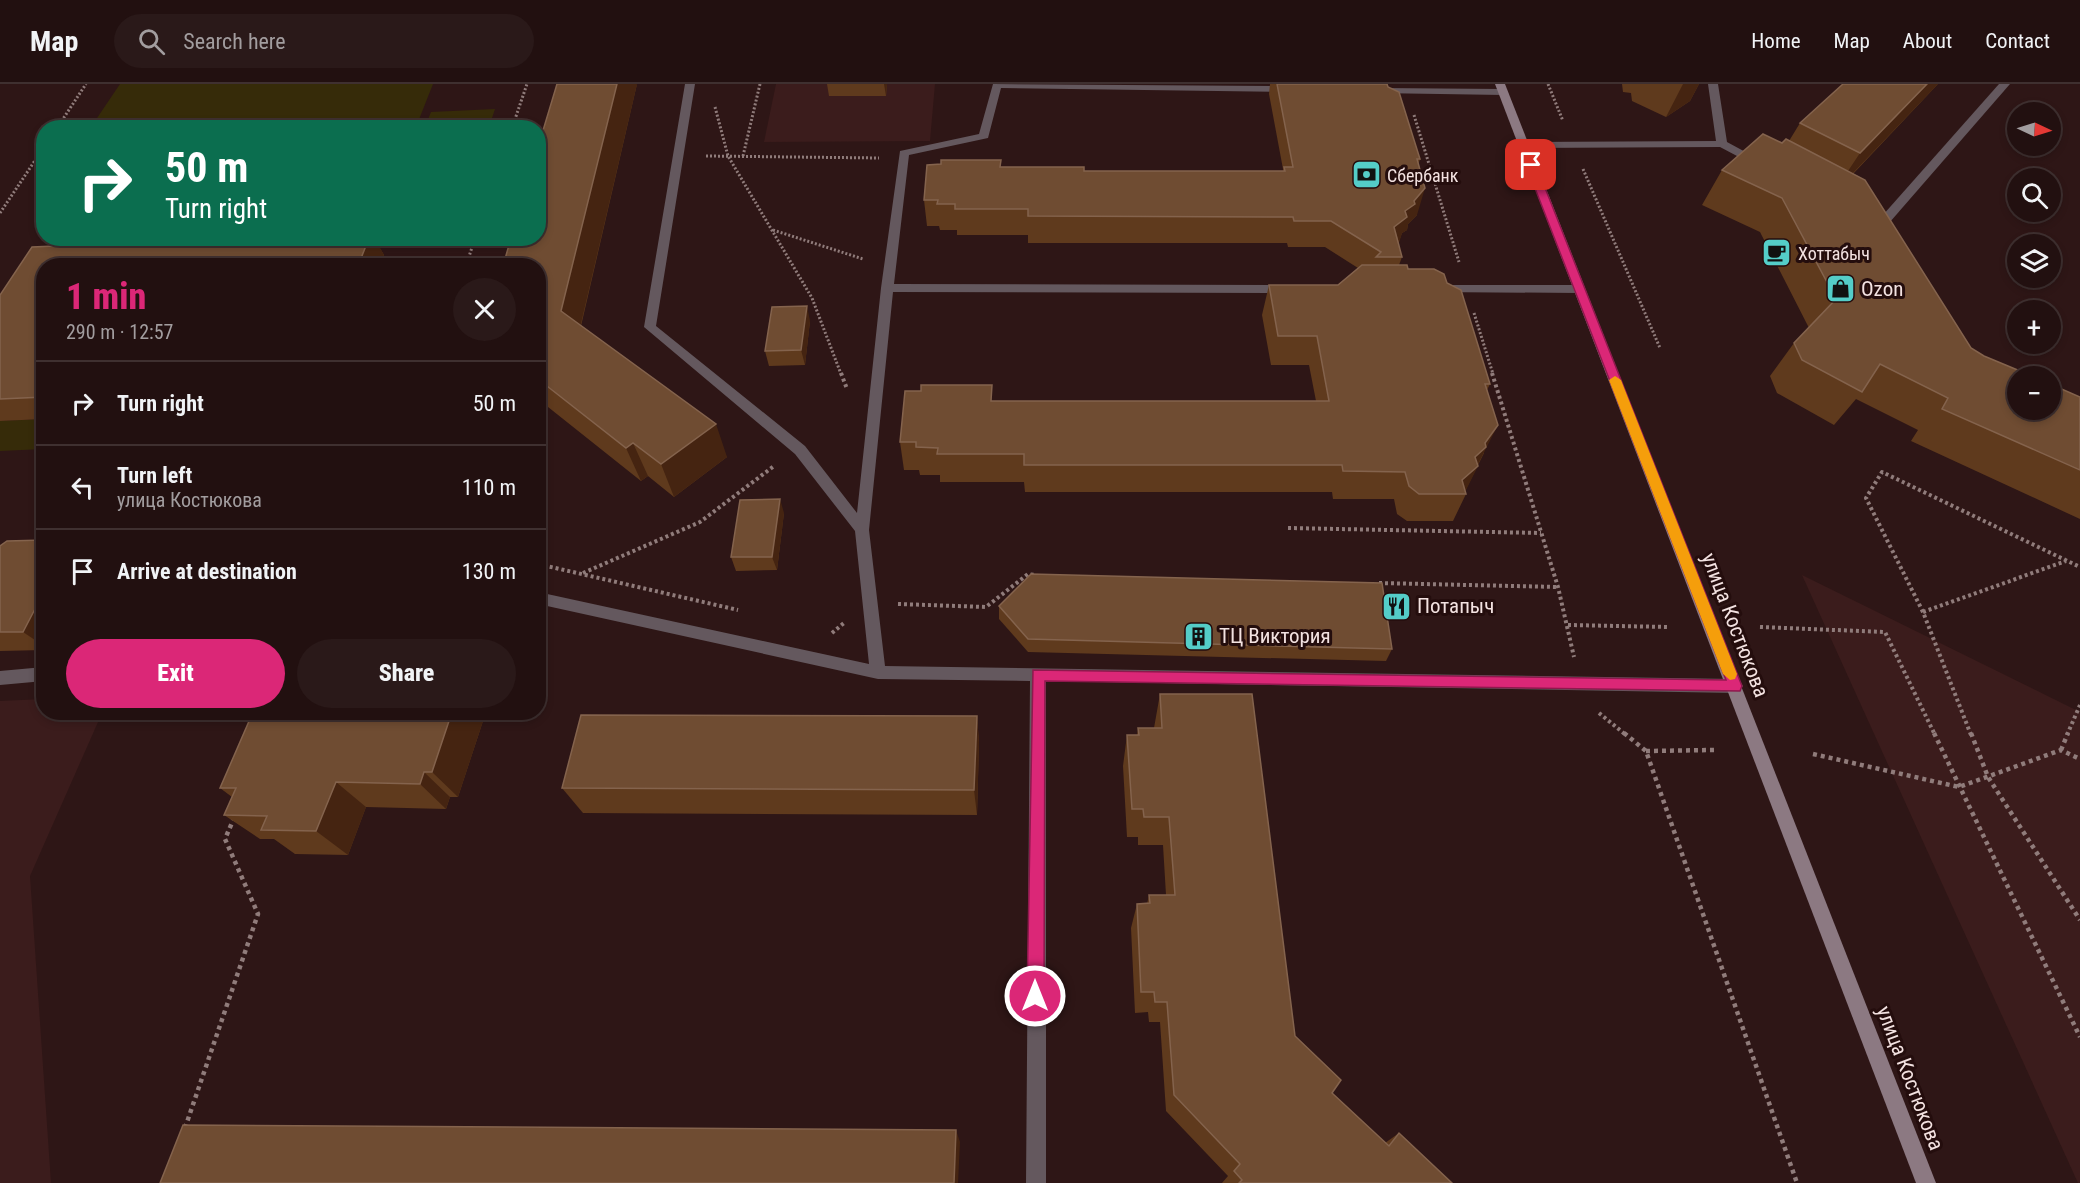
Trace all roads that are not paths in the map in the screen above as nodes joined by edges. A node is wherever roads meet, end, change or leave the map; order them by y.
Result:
1 (690, 84) edge
2 (1713, 84) edge
3 (2005, 84) edge
4 (1501, 88) edge
5 (1301, 90) edge
6 (1371, 91) edge
7 (1722, 144) junction
8 (1523, 145) junction
9 (1775, 171) edge
10 (1878, 228) edge
11 (887, 288) junction
12 (1301, 289) edge
13 (1419, 289) edge
14 (1579, 289) junction
15 (862, 530) junction
16 (546, 600) edge
17 (878, 672) junction
18 (36, 675) edge
19 (1038, 675) junction
20 (0, 678) edge
21 (1735, 686) junction
22 (1036, 1183) edge
23 (1926, 1183) edge

1 - 15 lane
2 - 7 lane
3 - 10 lane
4 - 6 lane
4 - 8 main road, улица Костюкова
5 - 11 lane
7 - 8 lane
7 - 9 lane
8 - 14 main road, улица Костюкова
11 - 12 lane
11 - 15 lane
13 - 14 lane
14 - 21 main road, улица Костюкова
15 - 17 lane
16 - 17 lane
17 - 19 lane
18 - 20 lane
19 - 21 lane
19 - 22 lane
21 - 23 main road, улица Костюкова

